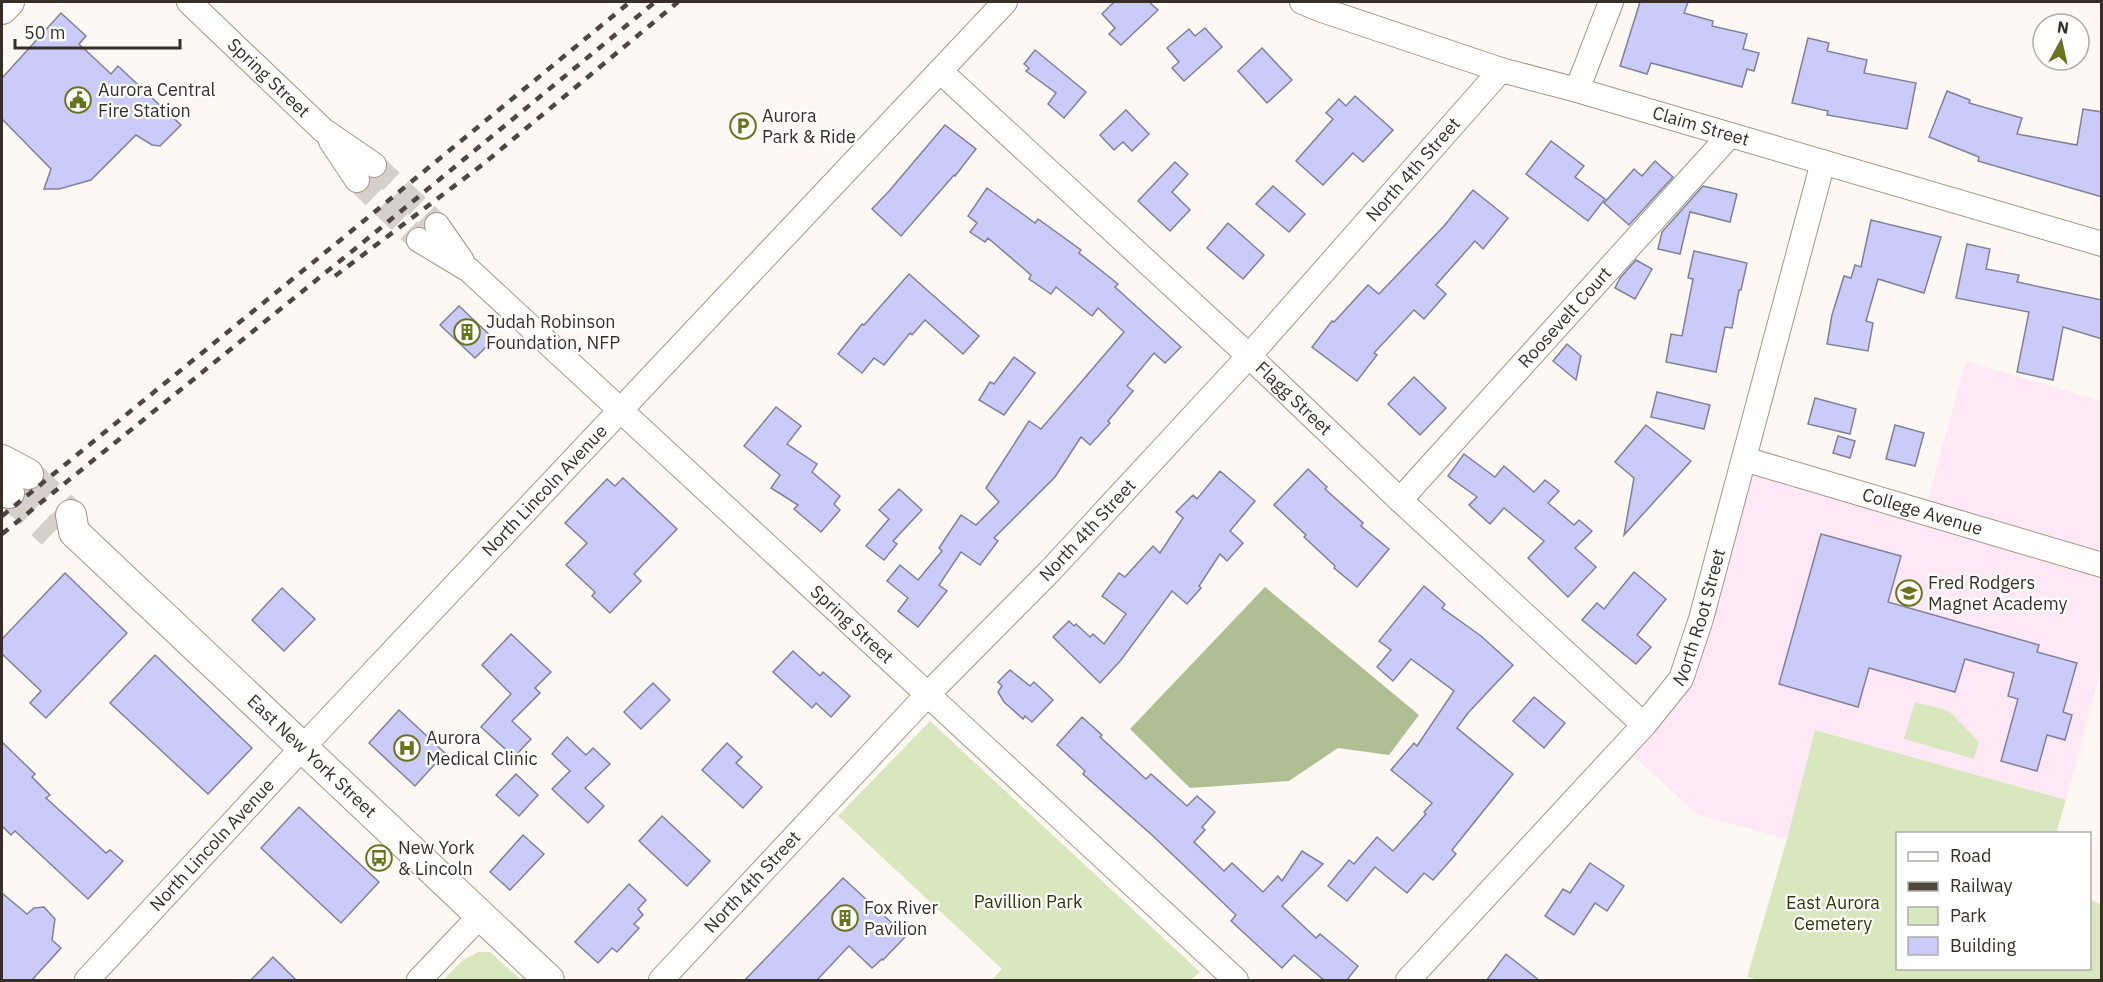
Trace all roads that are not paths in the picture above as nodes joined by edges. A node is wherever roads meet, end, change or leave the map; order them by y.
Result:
1 (9, 2) edge
2 (189, 2) edge
3 (1005, 2) edge
4 (1302, 2) edge
5 (1611, 2) edge
6 (2, 9) edge
7 (1501, 70) junction
8 (940, 71) junction
9 (1578, 90) junction
10 (1730, 135) junction
11 (1823, 162) junction
12 (365, 172) tunnel mouth
13 (428, 232) tunnel mouth
14 (2102, 244) edge
15 (1250, 356) junction
16 (620, 410) junction
17 (1744, 459) junction
18 (2, 460) edge
19 (13, 481) tunnel mouth
20 (1400, 500) junction
21 (66, 527) tunnel mouth
22 (2102, 565) edge
23 (928, 694) junction
24 (1644, 725) junction
25 (303, 747) junction
26 (479, 917) junction
27 (87, 981) edge
28 (419, 981) edge
29 (549, 981) edge
30 (661, 981) edge
31 (1236, 981) edge
32 (1407, 981) edge

1 - 6 main road
2 - 12 street, Spring Street
3 - 8 street, North Lincoln Avenue
4 - 7 street, Claim Street
5 - 9 street
7 - 9 street, Claim Street
7 - 15 street, North 4th Street
8 - 15 street, Flagg Street
8 - 16 street, North Lincoln Avenue
9 - 10 street, Claim Street
10 - 11 street, Claim Street
10 - 20 street, Roosevelt Court
11 - 14 street, Claim Street
11 - 17 street, North Root Street
13 - 16 street, Spring Street
15 - 20 street, Flagg Street
15 - 23 street, North 4th Street
16 - 23 street, Spring Street
16 - 25 street, North Lincoln Avenue
17 - 22 street, College Avenue
17 - 24 street, North Root Street
18 - 19 main road
20 - 24 street, Flagg Street
21 - 25 main road, East New York Street
23 - 30 street, North 4th Street
23 - 31 street, Spring Street
24 - 32 street, North Root Street
25 - 26 main road, East New York Street
25 - 27 street, North Lincoln Avenue
26 - 28 street
26 - 29 main road, East New York Street

